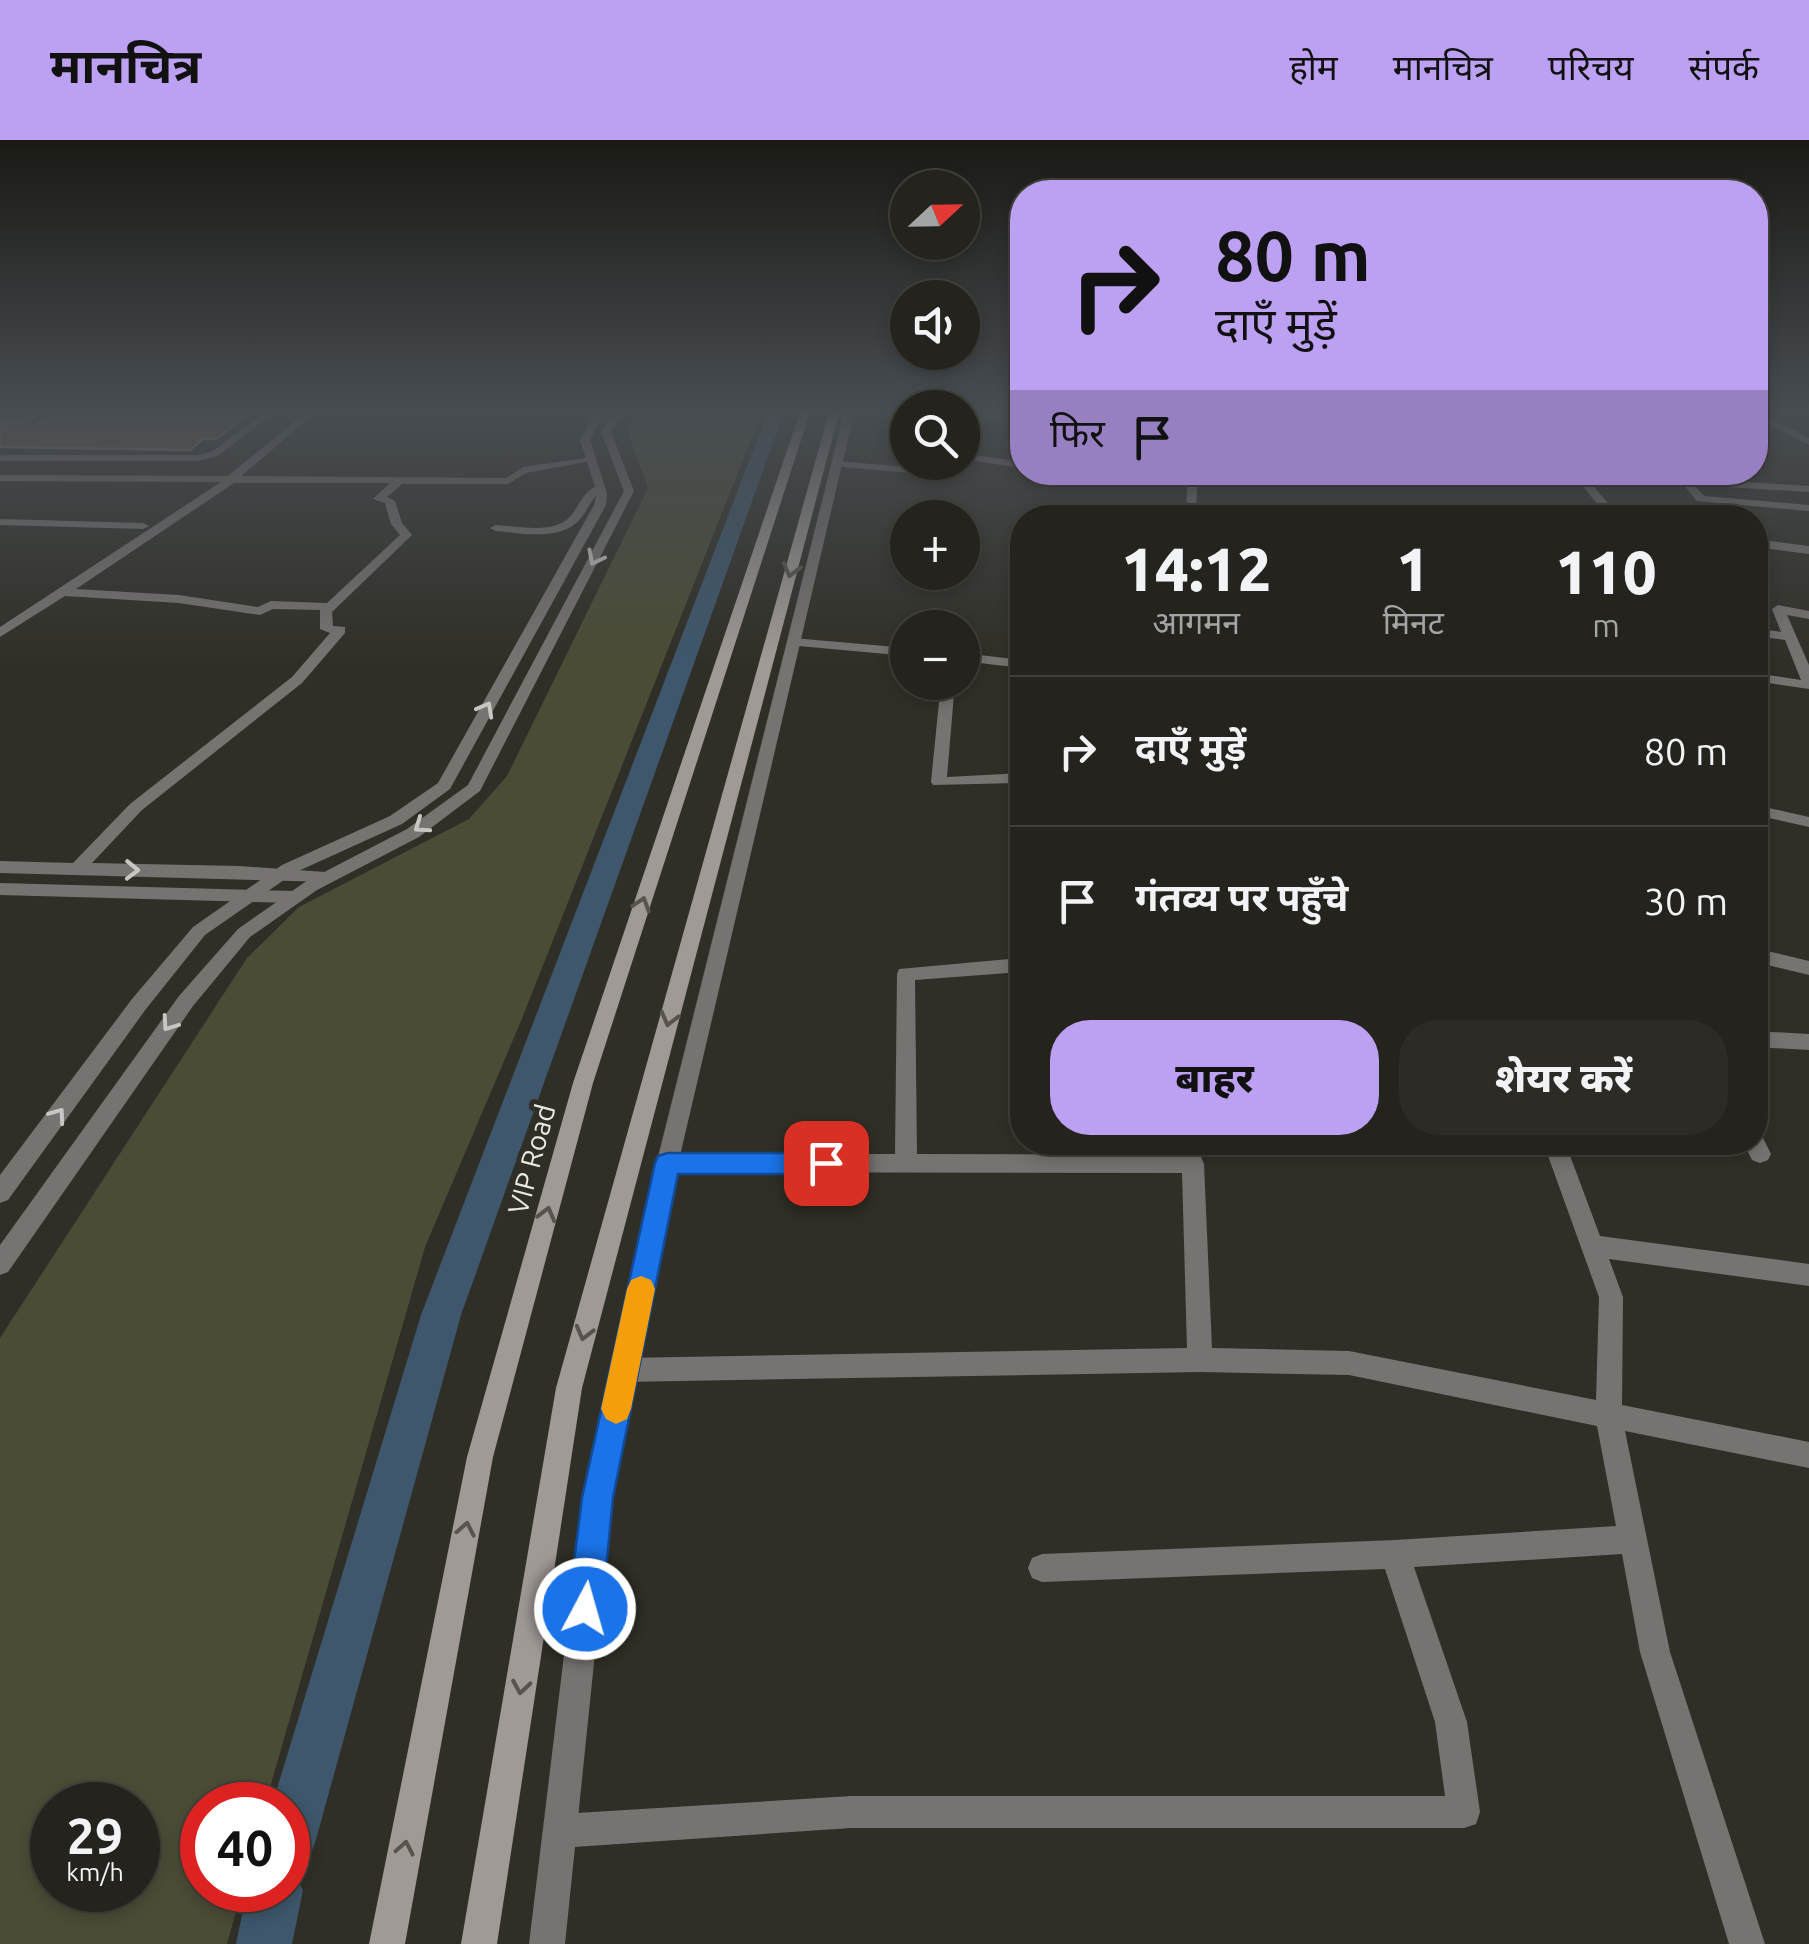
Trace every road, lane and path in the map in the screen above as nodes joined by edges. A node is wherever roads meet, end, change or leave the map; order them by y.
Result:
1 (192, 493) edge
2 (211, 493) edge
3 (385, 493) edge
4 (589, 493) edge
5 (599, 493) edge
6 (629, 493) edge
7 (778, 493) edge
8 (820, 493) edge
9 (822, 493) edge
10 (1695, 493) edge
11 (819, 499) junction
12 (1809, 508) edge
13 (21, 521) junction
14 (0, 522) edge
15 (143, 526) junction
16 (496, 528) dead end
17 (0, 534) edge
18 (1768, 545) edge
19 (1809, 550) edge
20 (62, 592) junction
21 (330, 606) junction
22 (1809, 614) edge
23 (0, 618) edge
24 (0, 633) edge
25 (1768, 634) edge
26 (1790, 637) junction
27 (793, 642) junction
28 (890, 650) edge
29 (980, 660) edge
30 (1010, 663) edge
31 (1805, 665) edge
32 (1768, 678) edge
33 (1809, 683) edge
34 (947, 700) edge
35 (1010, 779) edge
36 (1768, 813) edge
37 (1809, 822) edge
38 (0, 867) edge
39 (77, 869) junction
40 (279, 875) junction
41 (326, 878) junction
42 (0, 890) edge
43 (249, 896) junction
44 (295, 897) junction
45 (1768, 958) edge
46 (1010, 965) edge
47 (1809, 968) edge
48 (1768, 1039) edge
49 (1809, 1042) edge
50 (1559, 1155) edge
51 (667, 1163) junction
52 (906, 1163) junction
53 (0, 1193) edge
54 (1593, 1246) junction
55 (0, 1264) edge
56 (1809, 1276) edge
57 (1200, 1360) junction
58 (624, 1370) junction
59 (1609, 1418) junction
60 (1809, 1455) edge
61 (1633, 1538) junction
62 (1396, 1554) junction
63 (1042, 1568) dead end
64 (560, 1831) junction
65 (386, 1944) edge
66 (479, 1944) edge
67 (547, 1944) edge
68 (1747, 1944) edge

1 - 15 street
2 - 20 street
3 - 21 street
4 - 16 street
40 -> 5 street
6 -> 41 street
65 -> 7 main road, VIP Road
8 - 11 main road
9 - 11 street
10 - 12 street
11 - 27 street
11 -> 66 main road
13 - 14 street
13 - 15 street
13 - 17 street
15 - 23 street
18 - 19 street
20 - 21 street
20 - 24 street
21 - 39 street
22 - 26 street
25 - 26 street
26 - 31 street
27 - 28 street
27 - 51 street
29 - 30 street
31 - 33 street
32 - 33 street
34 - 35 street
36 - 37 street
38 - 39 street
39 -> 40 street
40 - 41 street
40 - 43 street
41 - 44 street
42 - 43 street
43 - 44 street
53 -> 43 street
44 -> 55 street
45 - 47 street
46 - 52 street
48 - 49 street
50 - 54 street
51 - 52 street
51 - 58 street
52 - 57 street
54 - 56 street
54 - 59 street
57 - 58 street
57 - 59 street
58 - 64 street
59 - 60 street
59 - 61 street
61 - 62 street
61 - 68 street
62 - 63 street
62 - 64 street
64 - 67 street

